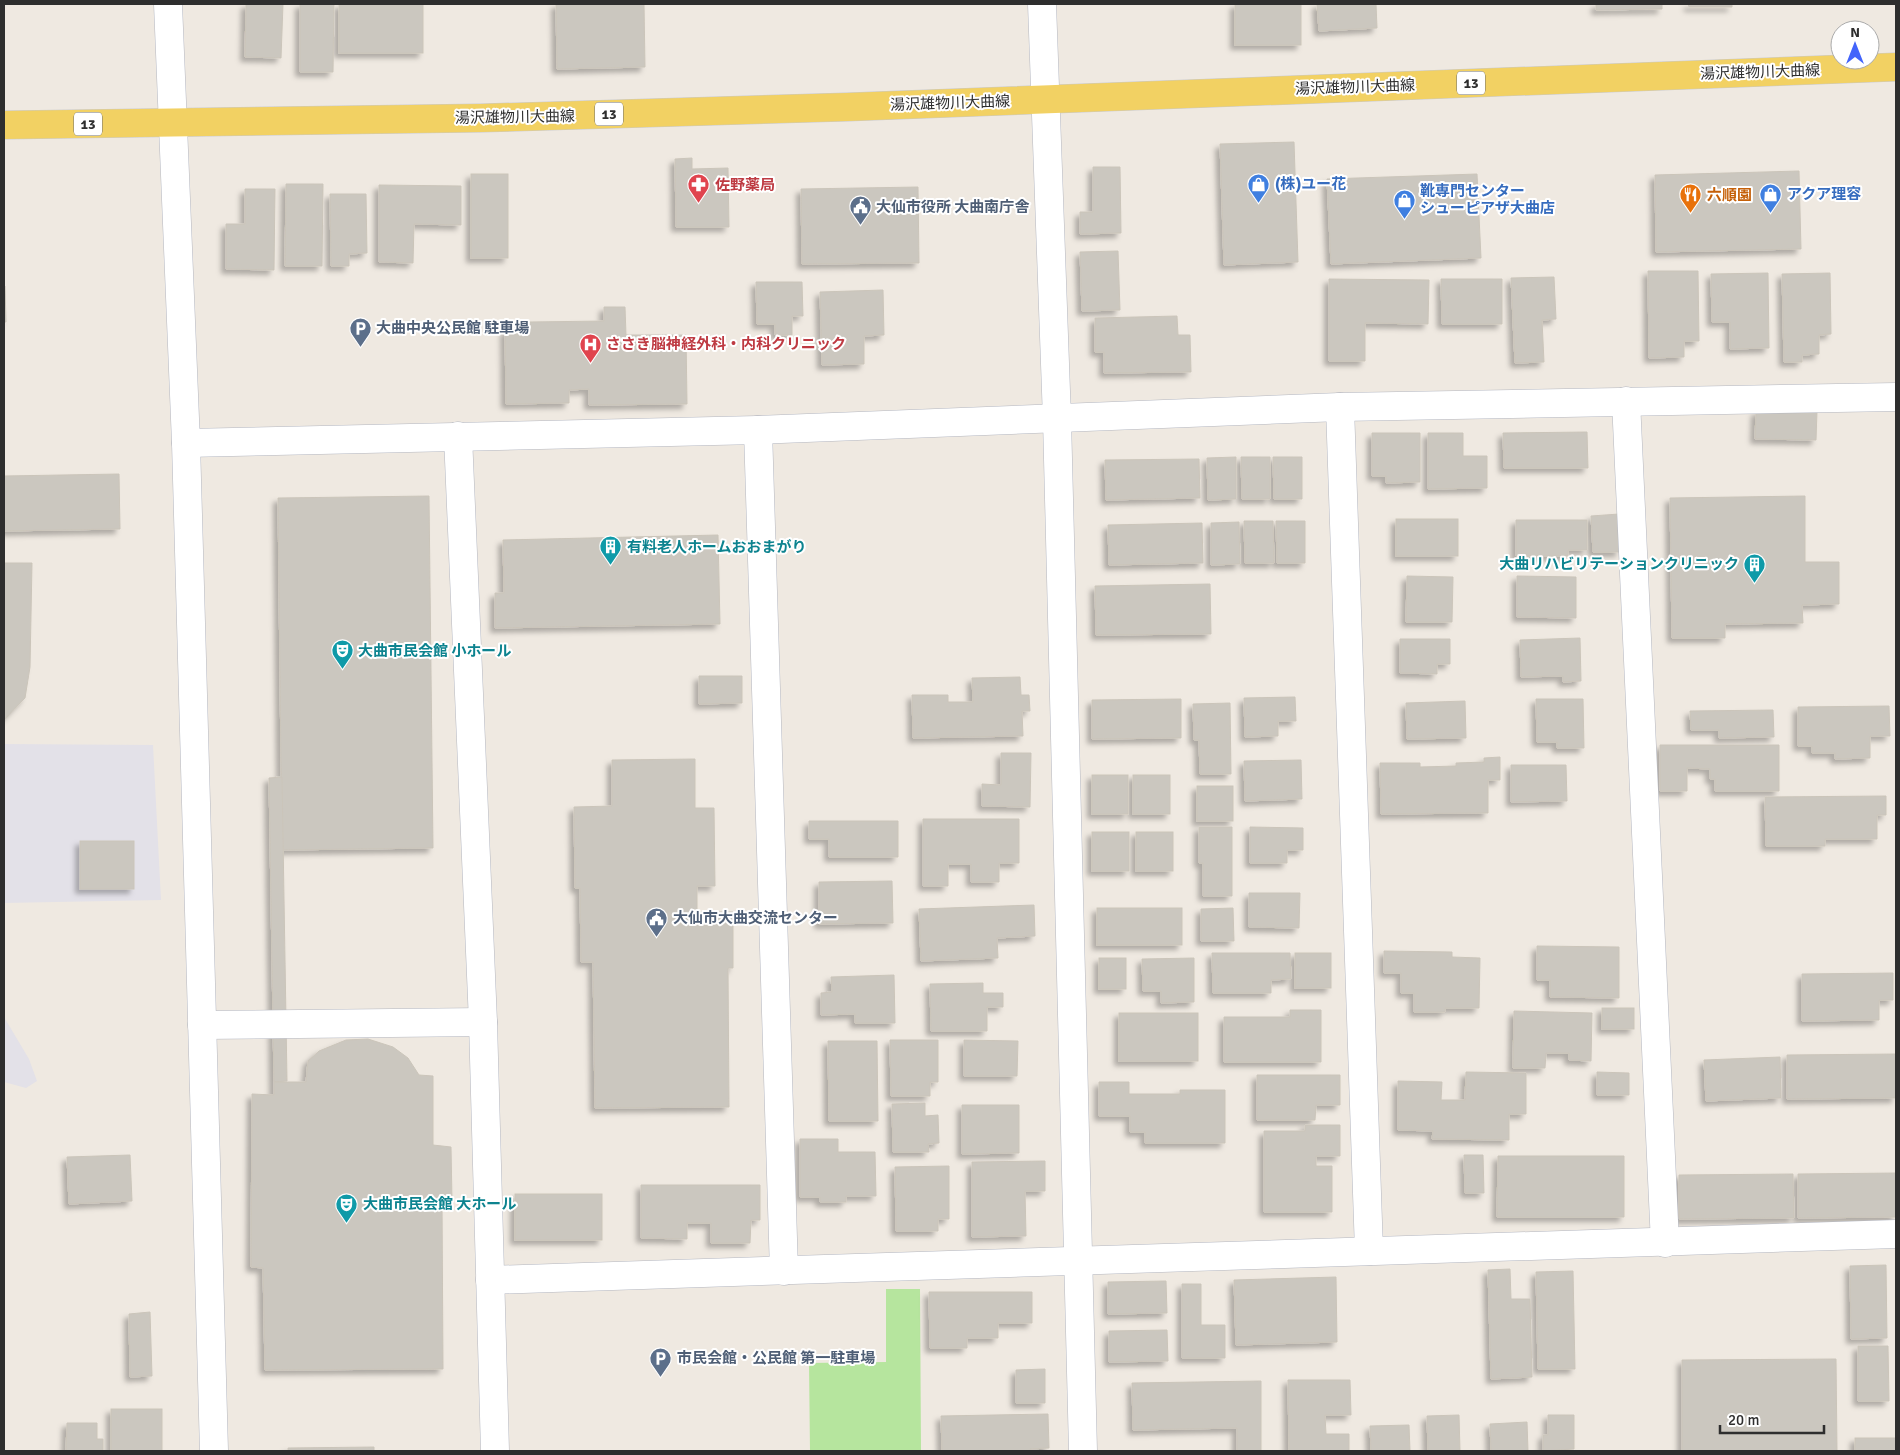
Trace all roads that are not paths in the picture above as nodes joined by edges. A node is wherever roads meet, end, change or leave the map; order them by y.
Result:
1 (168, 4) edge
2 (1042, 4) edge
3 (1896, 67) edge
4 (1046, 99) junction
5 (171, 122) junction
6 (4, 125) edge
7 (1896, 397) edge
8 (1626, 401) junction
9 (1340, 407) junction
10 (1057, 420) junction
11 (758, 430) junction
12 (458, 436) junction
13 (186, 443) junction
14 (483, 1022) junction
15 (202, 1025) junction
16 (1896, 1234) edge
17 (1665, 1243) junction
18 (1370, 1251) junction
19 (1079, 1260) junction
20 (784, 1271) junction
21 (490, 1280) junction
22 (214, 1451) edge
23 (495, 1451) edge
24 (1083, 1451) edge

1 - 5 street
2 - 4 street
3 - 4 main road, 湯沢雄物川大曲線 / 13
4 - 5 main road, 湯沢雄物川大曲線 / 13
4 - 10 street
5 - 6 main road, 湯沢雄物川大曲線 / 13
5 - 13 street
7 - 8 street
8 - 9 street
8 - 17 street
9 - 10 street
9 - 18 street
10 - 11 street
10 - 19 street
11 - 12 street
11 - 20 street
12 - 13 street
12 - 14 street
13 - 15 street
14 - 15 street
14 - 21 street
15 - 22 street
16 - 17 street
17 - 18 street
18 - 19 street
19 - 20 street
19 - 24 street
20 - 21 street
21 - 23 street

